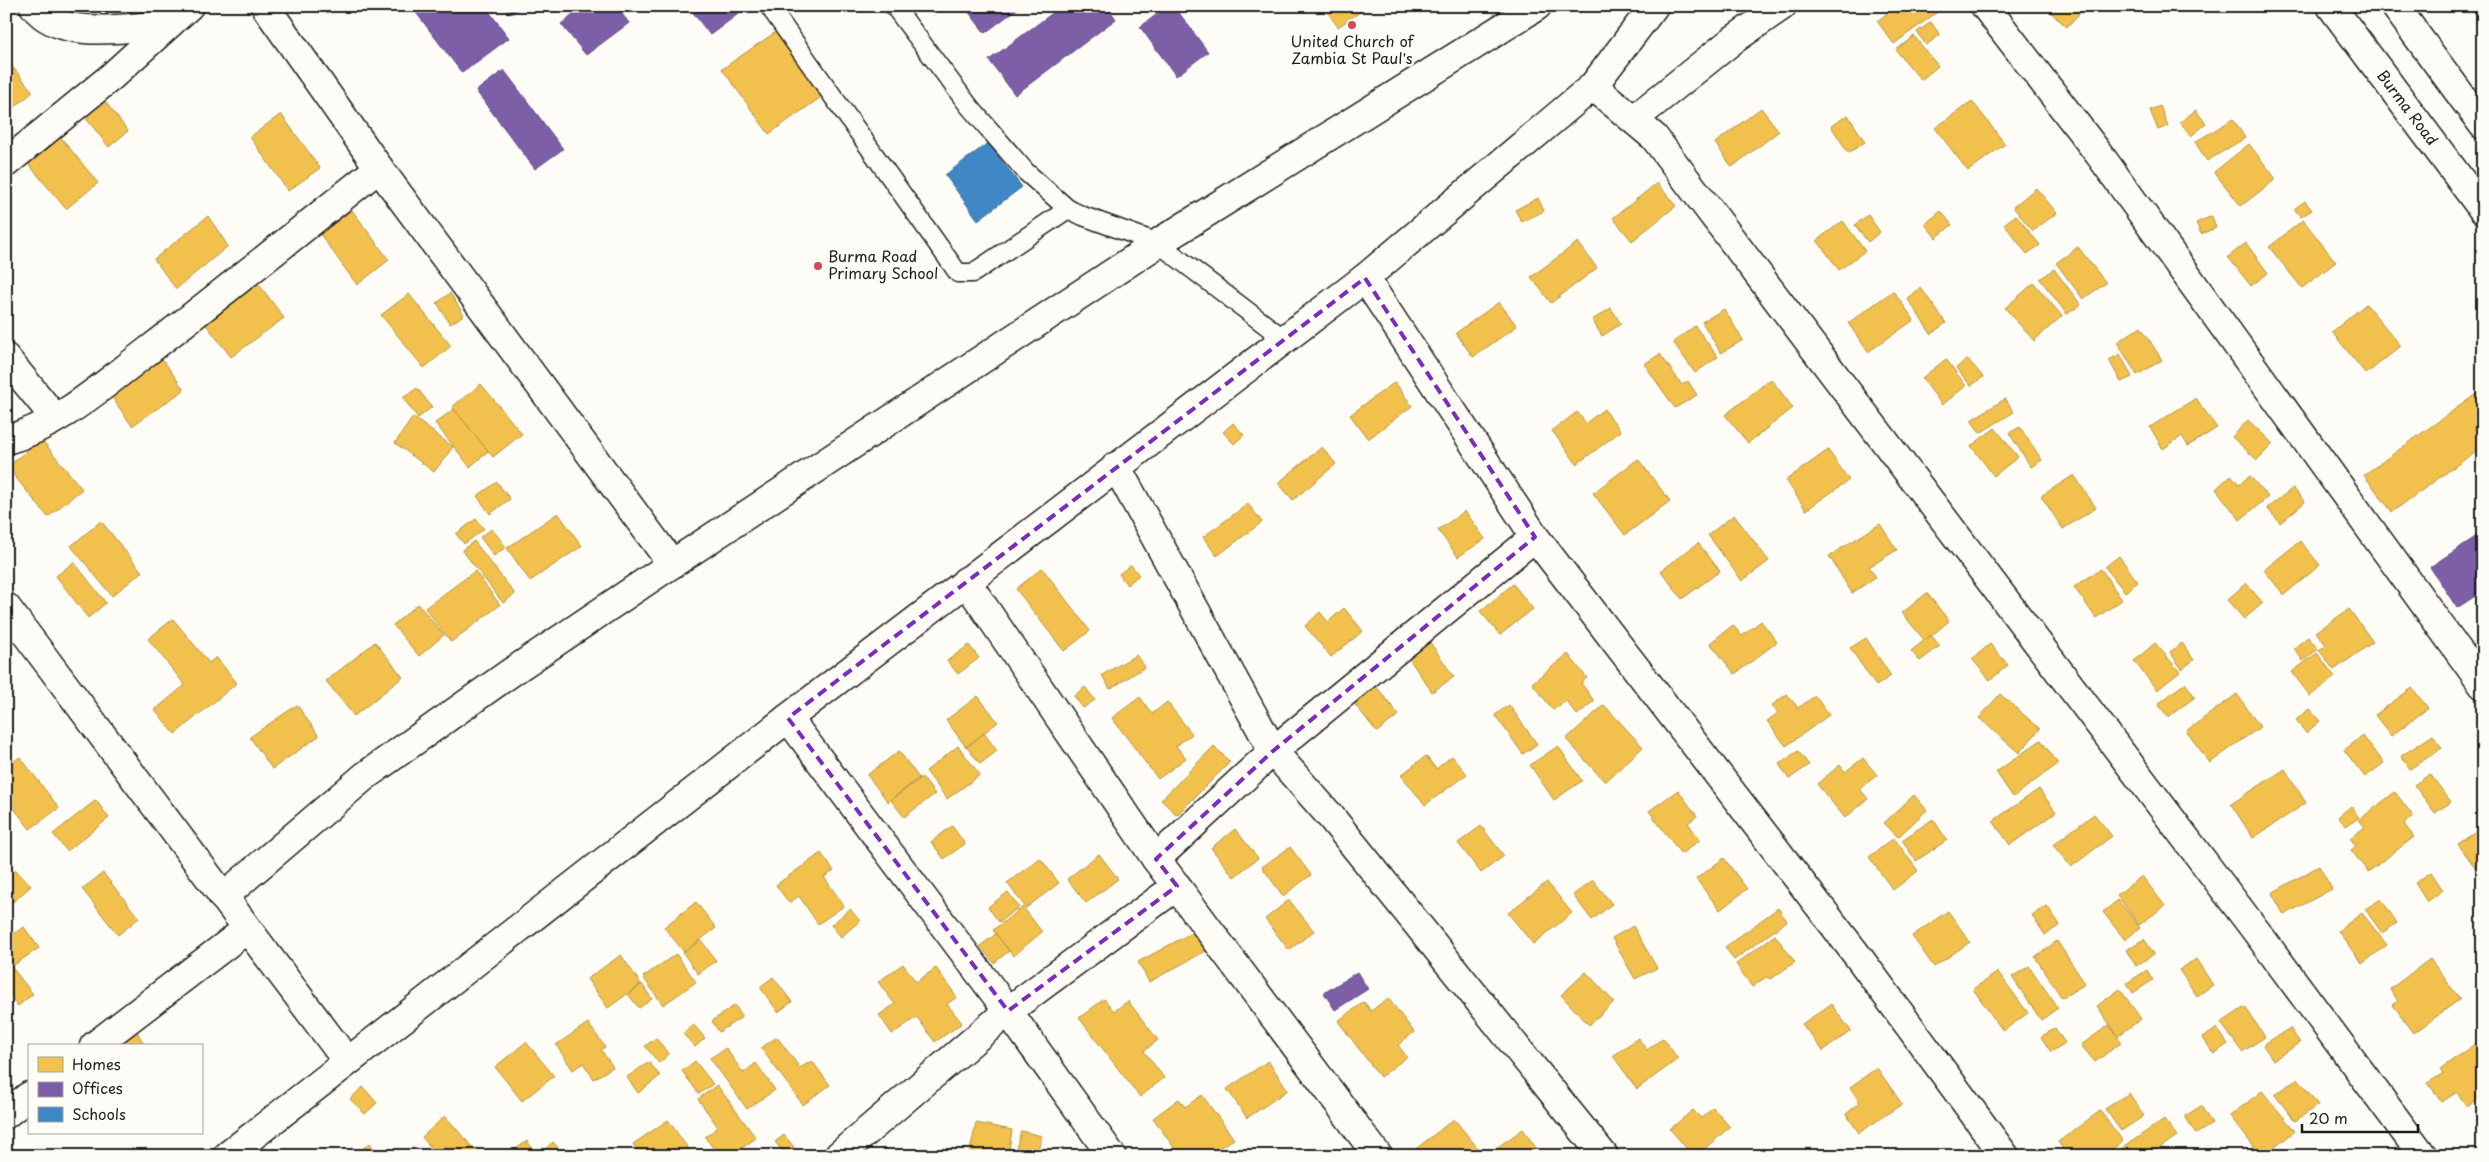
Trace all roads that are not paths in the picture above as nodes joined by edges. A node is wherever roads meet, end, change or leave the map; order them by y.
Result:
1 (34, 6) edge
2 (189, 6) edge
3 (265, 6) edge
4 (769, 6) edge
5 (894, 6) edge
6 (1537, 6) edge
7 (1654, 6) edge
8 (1782, 6) edge
9 (1985, 6) edge
10 (2331, 6) edge
11 (2395, 6) edge
12 (169, 24) junction
13 (1593, 86) junction
14 (1634, 119) junction
15 (2483, 125) edge
16 (6, 163) edge
17 (379, 168) junction
18 (1068, 209) junction
19 (2483, 210) edge
20 (1158, 243) junction
21 (1365, 278) junction
22 (1284, 339) junction
23 (6, 358) edge
24 (55, 418) junction
25 (6, 440) edge
26 (1116, 466) junction
27 (1535, 537) junction
28 (672, 564) junction
29 (966, 580) junction
30 (6, 606) edge
31 (2483, 685) edge
32 (788, 718) junction
33 (1273, 751) junction
34 (1156, 859) junction
35 (1177, 886) junction
36 (223, 897) junction
37 (247, 929) junction
38 (1008, 1011) junction
39 (97, 1044) edge
40 (347, 1061) junction
41 (28, 1097) edge
42 (6, 1114) edge
43 (238, 1152) edge
44 (838, 1156) edge
45 (1112, 1156) edge
46 (1378, 1156) edge
47 (1604, 1156) edge
48 (2005, 1156) edge
49 (2423, 1156) edge

1 - 12 street
2 - 12 street
3 - 17 street
4 - 18 lane
5 - 18 lane
6 - 20 street
7 - 13 street
8 - 14 street
9 - 31 street
10 - 19 street, Burma Road
11 - 15 street
12 - 16 street
13 - 14 street
13 - 21 street
14 - 49 street
17 - 24 street
17 - 28 street
18 - 20 lane
20 - 22 lane
20 - 28 street
21 - 22 street
21 - 27 street
22 - 26 street
23 - 24 street
24 - 25 street
26 - 29 street
26 - 33 street
27 - 33 street
27 - 48 street
28 - 36 street
29 - 32 street
29 - 34 street
30 - 36 street
32 - 38 street
32 - 40 street
33 - 34 street
33 - 47 street
34 - 35 street
35 - 38 street
35 - 46 street
36 - 37 street
37 - 39 street
37 - 40 street
38 - 44 street
38 - 45 street
40 - 43 street
41 - 42 street

